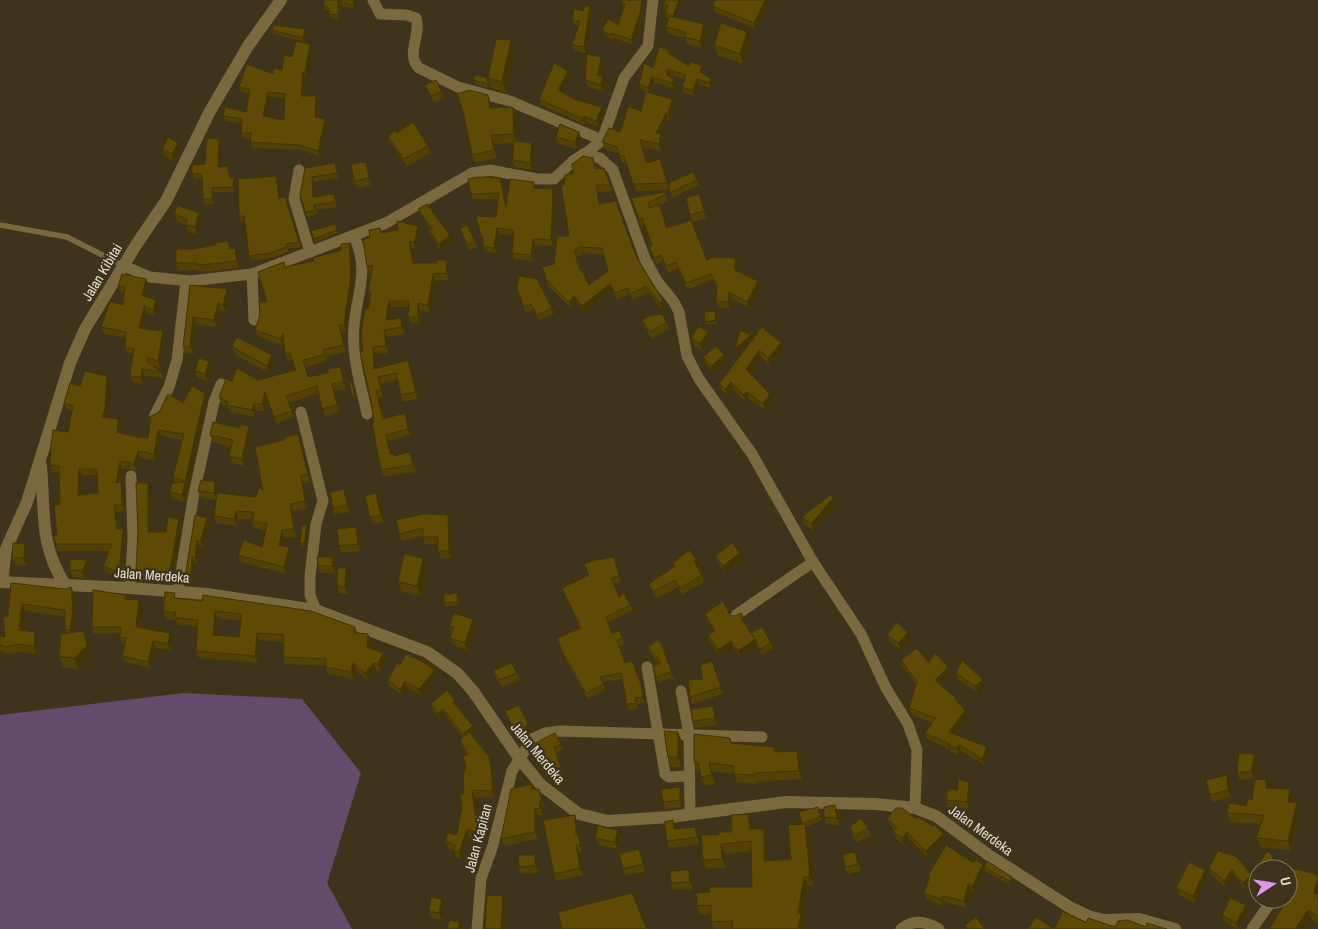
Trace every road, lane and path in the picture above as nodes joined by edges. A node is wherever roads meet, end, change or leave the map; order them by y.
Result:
1 (281, 0) edge
2 (373, 0) edge
3 (654, 0) edge
4 (602, 140) junction
5 (583, 154) junction
6 (299, 170) dead end
7 (0, 225) edge
8 (354, 236) junction
9 (310, 252) junction
10 (124, 266) junction
11 (252, 274) junction
12 (186, 281) junction
13 (254, 320) dead end
14 (221, 384) dead end
15 (301, 412) dead end
16 (366, 414) dead end
17 (155, 415) edge
18 (40, 457) junction
19 (131, 476) dead end
20 (813, 562) junction
21 (1, 582) edge
22 (66, 586) junction
23 (130, 588) junction
24 (178, 592) junction
25 (316, 610) junction
26 (736, 615) edge
27 (647, 667) dead end
28 (681, 691) dead end
29 (688, 734) junction
30 (659, 735) junction
31 (762, 738) dead end
32 (519, 758) junction
33 (689, 776) junction
34 (915, 808) junction
35 (690, 813) junction
36 (1266, 909) edge
37 (477, 929) edge
38 (901, 929) edge
39 (939, 929) edge
40 (1175, 929) edge
41 (1252, 929) edge

1 - 10 street, Jalan Kibitai
2 - 4 street
3 - 4 street
4 - 5 street
5 - 8 street
5 - 20 street
6 - 9 street
7 - 10 lane
8 - 9 street
8 - 16 street
9 - 11 street
10 - 12 street
10 - 18 street, Jalan Kibitai
11 - 12 street
11 - 13 street
12 - 17 street
14 - 24 street
15 - 25 street
18 - 21 street, Jalan Kibitai
18 - 22 street
19 - 23 street
20 - 26 street
20 - 34 street
21 - 22 street, Jalan Merdeka
22 - 23 street, Jalan Merdeka
23 - 24 street, Jalan Merdeka
24 - 25 street, Jalan Merdeka
25 - 32 street, Jalan Merdeka
27 - 30 street
28 - 29 street
29 - 30 street, Jalan Kapitan
29 - 31 street, Jalan Kapitan
29 - 33 street
30 - 32 street, Jalan Kapitan
30 - 33 street
32 - 35 street, Jalan Merdeka
32 - 37 street, Jalan Kapitan
33 - 35 street
34 - 35 street, Jalan Merdeka
34 - 40 street, Jalan Merdeka
36 - 41 street
38 - 39 street

